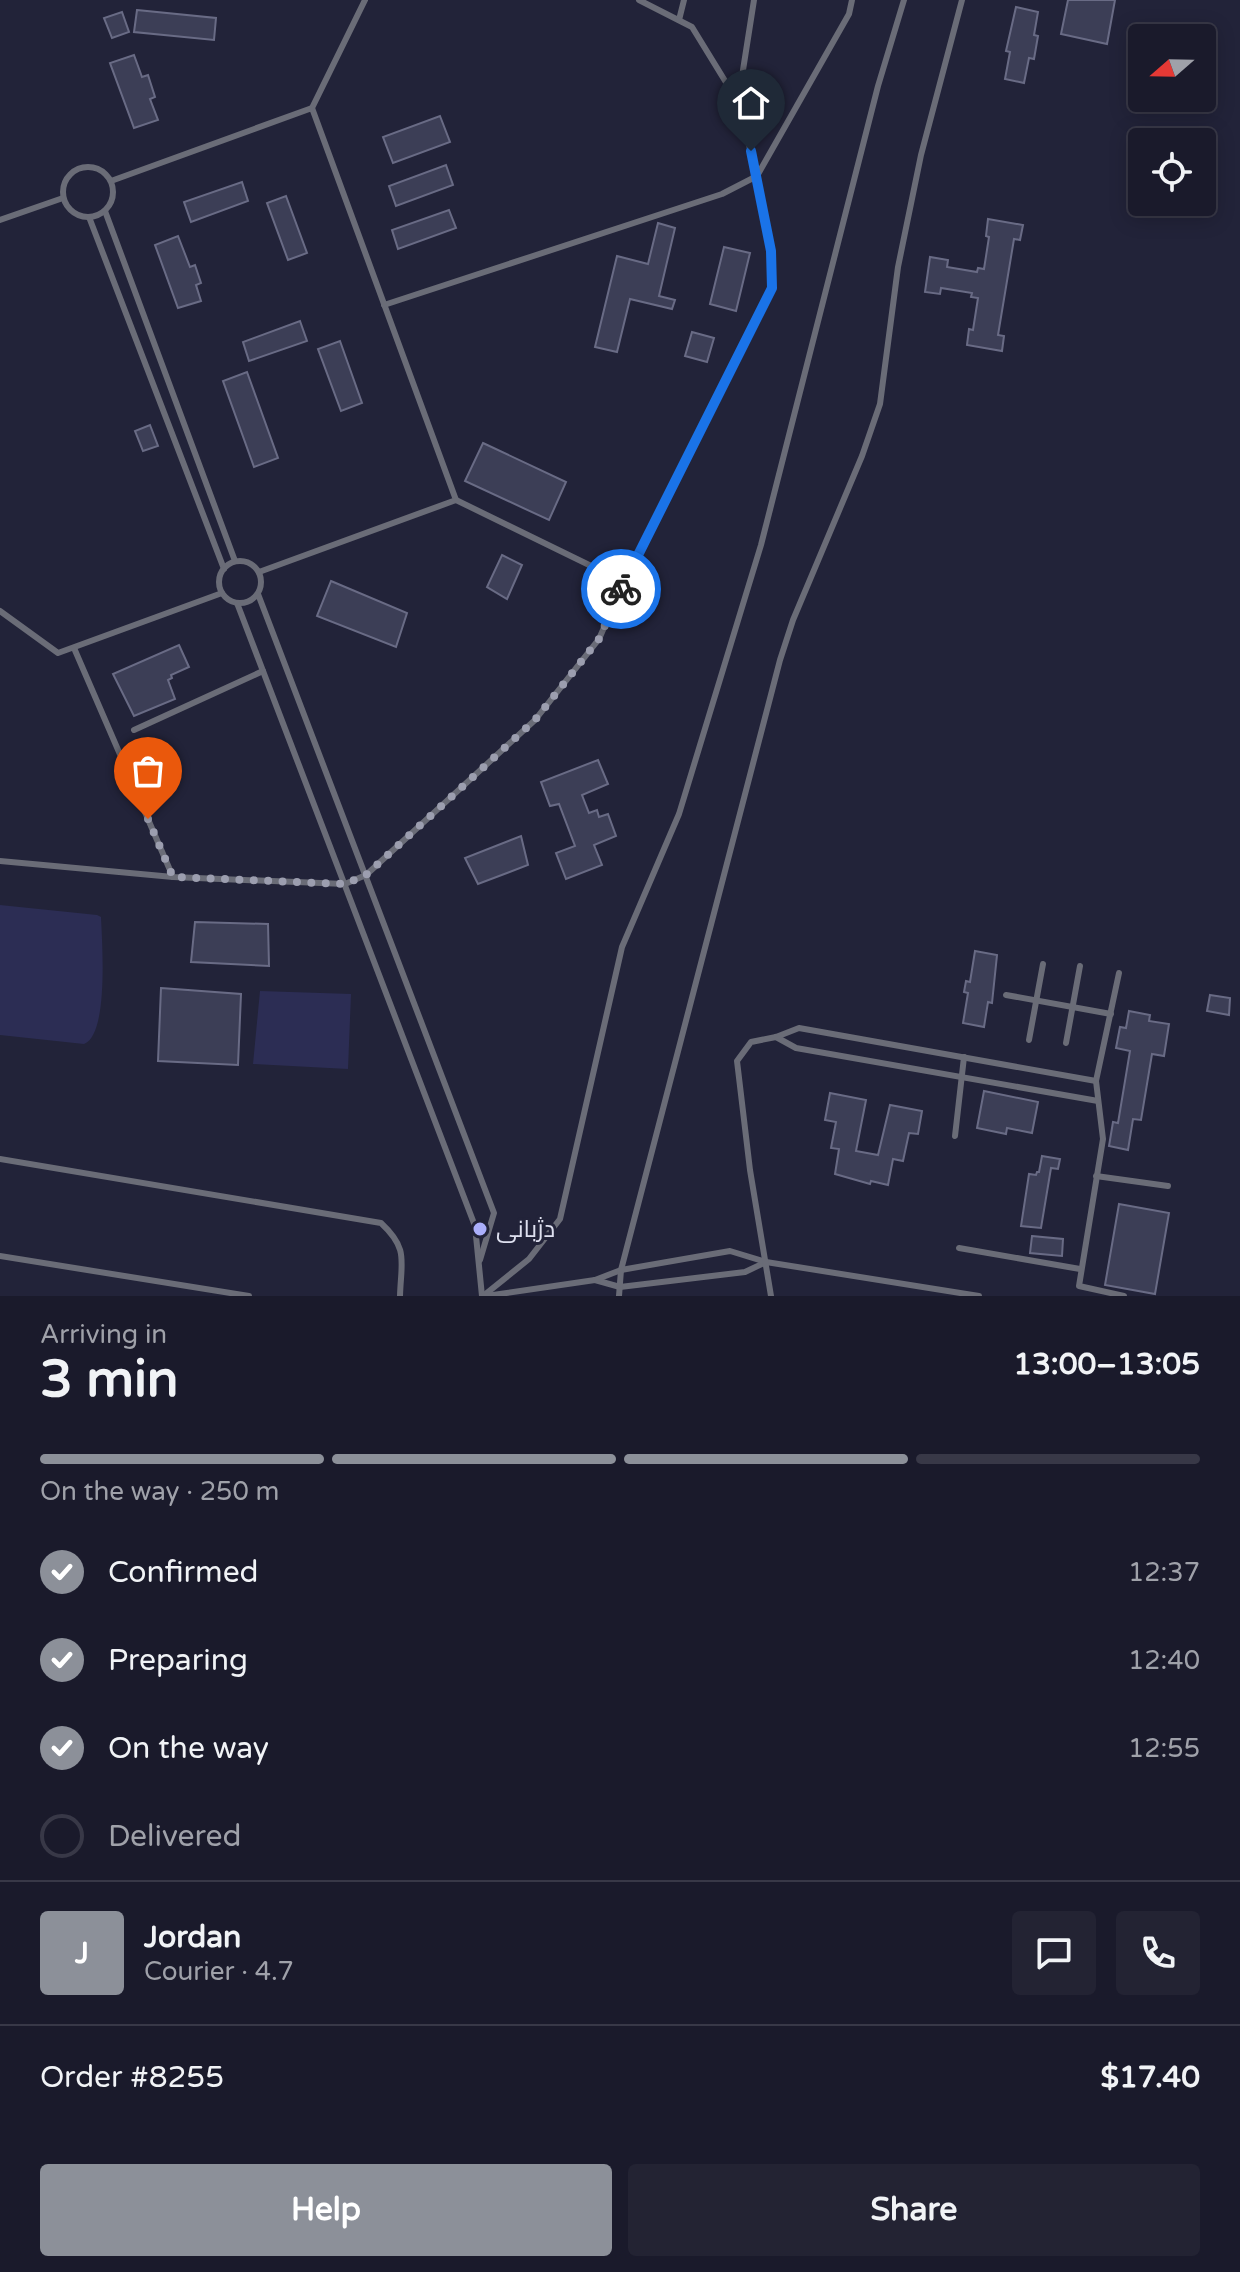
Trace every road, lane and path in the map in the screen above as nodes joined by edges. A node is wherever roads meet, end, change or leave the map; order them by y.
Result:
1 (365, 0) edge
2 (639, 0) edge
3 (684, 0) edge
4 (754, 0) edge
5 (852, 0) edge
6 (904, 0) edge
7 (962, 0) edge
8 (679, 20) junction
9 (738, 102) junction
10 (312, 108) junction
11 (757, 176) junction
12 (111, 181) junction
13 (63, 198) junction
14 (105, 211) junction
15 (89, 217) junction
16 (0, 220) edge
17 (384, 305) junction
18 (456, 500) junction
19 (235, 561) junction
20 (224, 569) junction
21 (259, 572) junction
22 (624, 582) junction
23 (222, 593) junction
24 (258, 594) junction
25 (237, 603) junction
26 (0, 611) edge
27 (74, 648) junction
28 (263, 671) junction
29 (134, 730) dead end
30 (0, 861) edge
31 (366, 875) junction
32 (173, 877) junction
33 (345, 884) junction
34 (1043, 964) dead end
35 (1080, 966) dead end
36 (1119, 973) dead end
37 (1006, 995) dead end
38 (1036, 1001) junction
39 (1073, 1007) junction
40 (1111, 1014) junction
41 (776, 1037) junction
42 (1029, 1040) dead end
43 (1066, 1043) dead end
44 (964, 1057) junction
45 (961, 1077) junction
46 (1096, 1081) junction
47 (1098, 1101) junction
48 (955, 1136) dead end
49 (0, 1159) edge
50 (1096, 1176) junction
51 (1168, 1186) dead end
52 (959, 1248) dead end
53 (0, 1256) edge
54 (766, 1262) junction
55 (479, 1263) junction
56 (1080, 1269) junction
57 (621, 1270) junction
58 (595, 1280) junction
59 (620, 1287) junction
60 (212, 1293) edge
61 (249, 1296) edge
62 (400, 1296) edge
63 (484, 1296) edge
64 (619, 1296) edge
65 (771, 1296) edge
66 (979, 1296) edge
67 (1124, 1296) edge

1 - 10 lane
2 - 8 lane
3 - 8 lane
4 - 9 lane
5 - 11 lane
6 - 63 lane
7 - 57 lane
8 - 9 lane
9 - 11 lane
10 - 12 lane
10 - 17 lane
11 - 17 lane
11 - 22 lane
12 - 13 lane
12 - 14 lane
13 - 15 lane
13 - 16 lane
14 - 15 lane
14 - 19 lane
15 - 20 lane
17 - 18 lane
18 - 21 lane
18 - 22 lane
19 - 20 lane
19 - 21 lane
20 - 23 lane
21 - 24 lane
22 - 31 lane
23 - 25 lane
23 - 27 lane
24 - 25 lane
24 - 31 lane
25 - 28 lane
26 - 27 lane
27 - 32 lane
28 - 29 lane
28 - 33 lane
30 - 32 lane
31 - 33 lane
31 - 55 lane
32 - 33 lane
33 - 55 lane
34 - 38 lane
35 - 39 lane
36 - 40 lane
37 - 38 lane
38 - 39 lane
38 - 42 lane
39 - 40 lane
39 - 43 lane
40 - 46 lane
41 - 44 lane
41 - 45 lane
41 - 54 lane
44 - 45 lane
44 - 46 lane
45 - 47 lane
45 - 48 lane
46 - 47 lane
47 - 50 lane
49 - 62 lane
50 - 51 lane
50 - 56 lane
52 - 56 lane
53 - 60 lane
54 - 57 lane
54 - 59 lane
54 - 65 lane
54 - 66 lane
55 - 63 lane
56 - 67 lane
57 - 58 lane
57 - 59 lane
58 - 59 lane
58 - 63 lane
59 - 64 lane
60 - 61 lane

